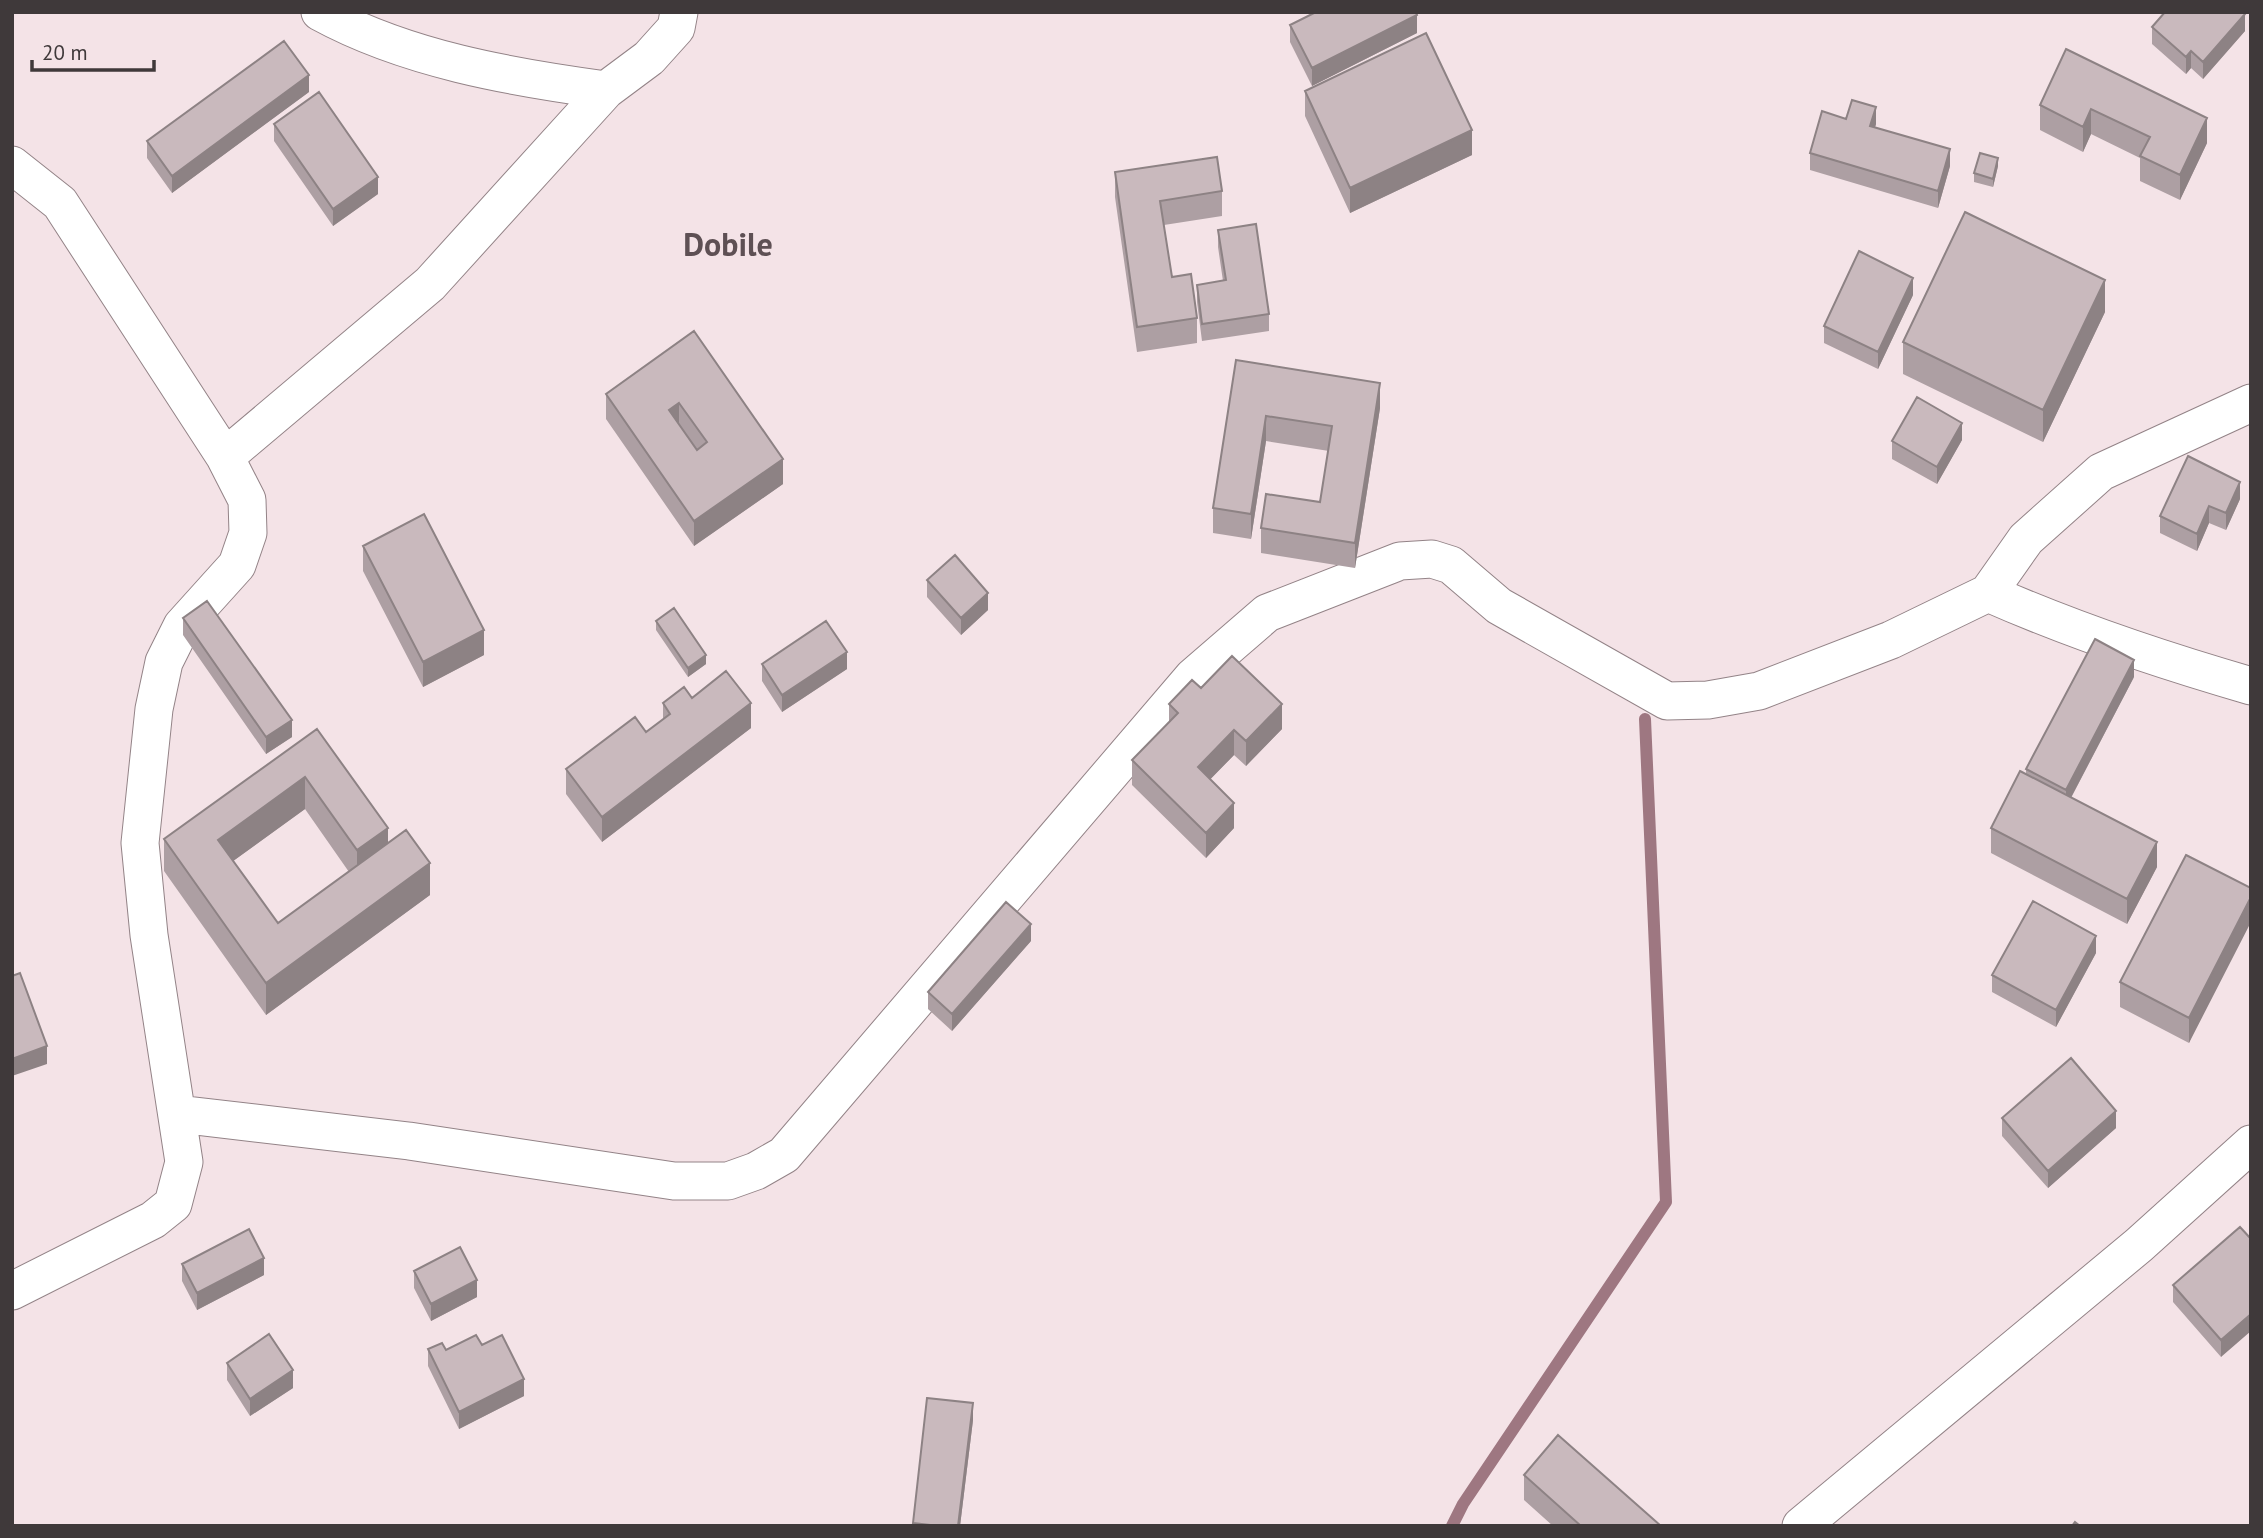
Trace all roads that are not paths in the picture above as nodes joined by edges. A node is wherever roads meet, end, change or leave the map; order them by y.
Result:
1 (320, 12) edge
2 (679, 12) edge
3 (606, 90) junction
4 (12, 165) edge
5 (2251, 403) edge
6 (225, 457) junction
7 (1988, 593) junction
8 (2251, 686) edge
9 (178, 1114) junction
10 (2251, 1144) edge
11 (12, 1291) edge
12 (1801, 1526) edge

1 - 3 street
2 - 3 street
3 - 6 street
4 - 6 street
5 - 7 street
6 - 9 street
7 - 8 street
7 - 9 street
9 - 11 street
10 - 12 street

